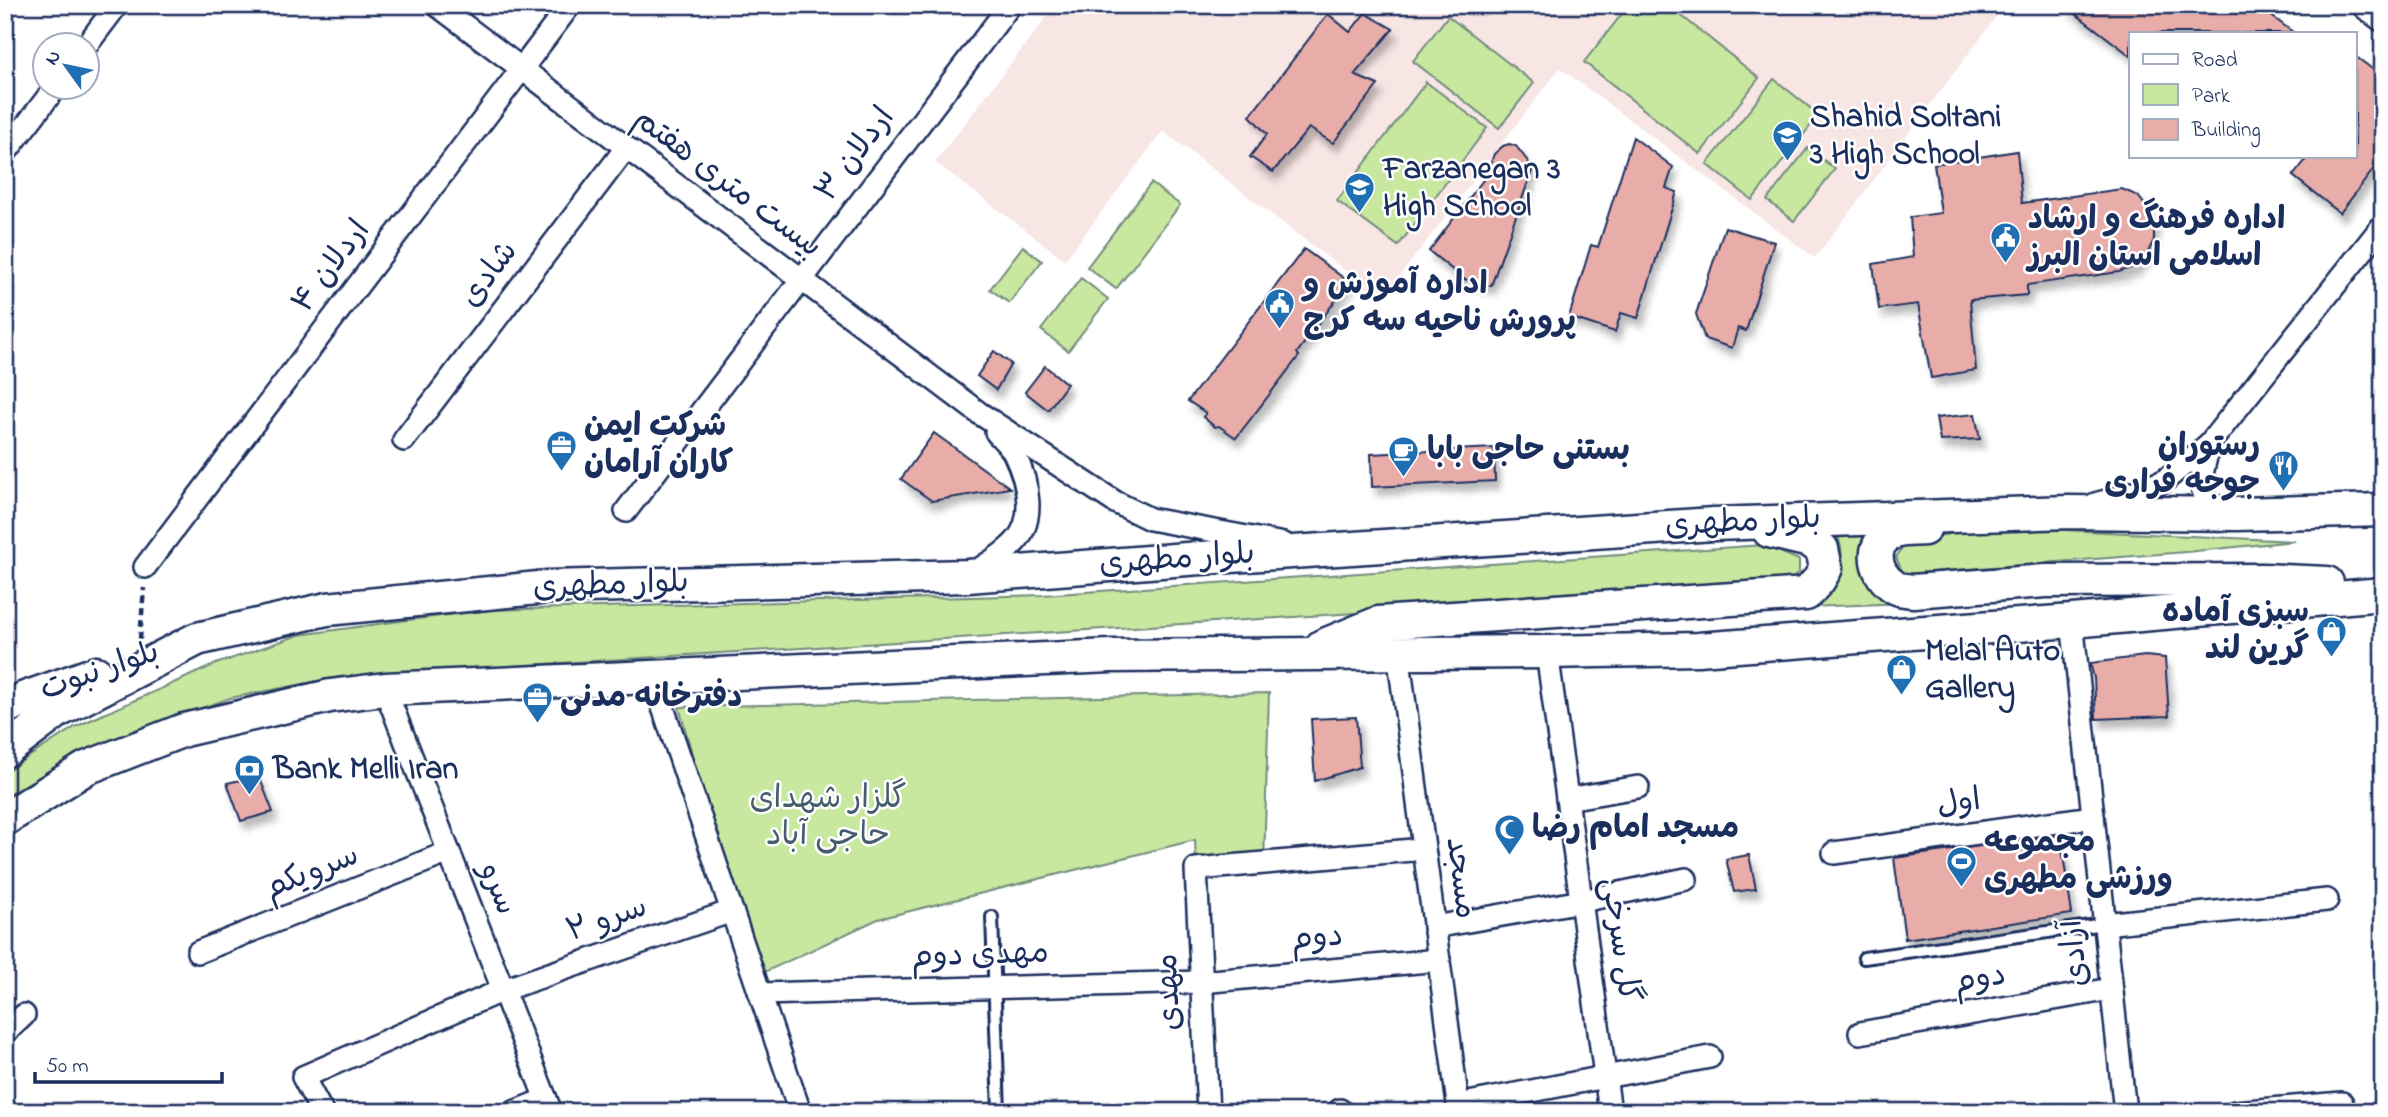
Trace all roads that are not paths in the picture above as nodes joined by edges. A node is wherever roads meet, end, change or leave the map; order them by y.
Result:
1 (117, 5) edge
2 (437, 5) edge
3 (570, 5) edge
4 (1010, 5) edge
5 (2367, 5) edge
6 (2383, 17) edge
7 (97, 32) edge
8 (522, 69) junction
9 (44, 102) edge
10 (626, 148) junction
11 (5, 153) edge
12 (2383, 225) edge
13 (802, 279) junction
14 (979, 413) junction
15 (404, 440) dead end
16 (2209, 444) junction
17 (2383, 489) edge
18 (2383, 510) edge
19 (626, 511) dead end
20 (2068, 512) junction
21 (2304, 512) junction
22 (2237, 514) junction
23 (2018, 515) junction
24 (1714, 524) junction
25 (1322, 550) junction
26 (145, 566) road end
27 (968, 576) junction
28 (2383, 585) edge
29 (2383, 594) edge
30 (2072, 621) junction
31 (197, 639) junction
32 (1398, 652) junction
33 (1547, 652) junction
34 (1304, 654) junction
35 (653, 678) junction
36 (385, 689) junction
37 (5, 708) edge
38 (5, 751) edge
39 (1638, 787) dead end
40 (1567, 799) junction
41 (2093, 817) junction
42 (5, 819) edge
43 (1424, 849) junction
44 (449, 852) junction
45 (1834, 853) dead end
46 (1686, 879) dead end
47 (2327, 900) dead end
48 (1582, 901) junction
49 (732, 911) junction
50 (992, 917) dead end
51 (2104, 923) junction
52 (1434, 927) junction
53 (198, 952) dead end
54 (1864, 958) dead end
55 (1438, 960) junction
56 (1201, 982) junction
57 (994, 988) junction
58 (2112, 989) junction
59 (503, 990) junction
60 (760, 994) junction
61 (24, 1015) dead end
62 (5, 1032) edge
63 (1860, 1033) dead end
64 (1710, 1056) dead end
65 (1605, 1077) junction
66 (2342, 1104) dead end
67 (548, 1106) edge
68 (1458, 1108) edge
69 (322, 1112) edge
70 (514, 1112) edge
71 (800, 1112) edge
72 (999, 1112) edge
73 (1208, 1112) edge
74 (1610, 1112) edge
75 (2125, 1112) edge
76 (2235, 1112) edge

1 - 7 street
2 - 8 street, بیست متری هفتم
3 - 8 street, اردلان ۴
4 - 13 street, اردلان ۳
5 - 6 street
8 - 10 street, بیست متری هفتم
8 - 26 street, اردلان ۴
9 - 11 street
10 - 13 street, بیست متری هفتم
10 - 15 street, شادی
12 - 16 street
13 - 14 street, بیست متری هفتم
13 - 19 street, اردلان ۳
14 - 25 street
14 - 27 street
16 - 20 street
16 - 22 street
17 - 21 main road
18 - 21 main road, بلوار مطهری
20 - 22 main road, بلوار مطهری
20 - 23 main road, بلوار مطهری
21 - 22 main road, بلوار مطهری
23 - 24 main road, بلوار مطهری
23 - 28 main road
24 - 25 main road, بلوار مطهری
24 - 34 main road
25 - 27 main road, بلوار مطهری
27 - 31 main road, بلوار مطهری
29 - 30 main road
30 - 33 main road
30 - 41 street, آزادی
31 - 37 main road, بلوار نبوت
31 - 38 main road, بلوار مطهری
32 - 33 main road
32 - 34 main road
32 - 43 street, مسجد
33 - 40 street, گل سرخی
34 - 35 main road
35 - 36 main road
35 - 49 street
36 - 42 main road
36 - 44 street, سرو
39 - 40 street
40 - 48 street, گل سرخی
41 - 45 street, اول
41 - 51 street, آزادی
43 - 52 street, مسجد
43 - 56 street, مهدی
44 - 53 street, سرویکم
44 - 59 street, سرو
46 - 48 street
47 - 51 street
48 - 52 street
48 - 65 street, گل سرخی
49 - 59 street, سرو ۲
49 - 60 street
50 - 57 lane
51 - 54 lane
51 - 58 street, آزادی
52 - 55 street, مسجد
55 - 56 street, دوم
55 - 68 street, مسجد
56 - 57 street, مهدی دوم
56 - 73 street, مهدی
57 - 60 street, مهدی دوم
57 - 72 lane
58 - 63 street, دوم
58 - 75 street, آزادی
59 - 67 street, سرو
59 - 69 street, سرو ۲
60 - 71 street
61 - 62 street
64 - 65 street
65 - 68 street
65 - 74 street, گل سرخی
66 - 76 street
67 - 70 street

